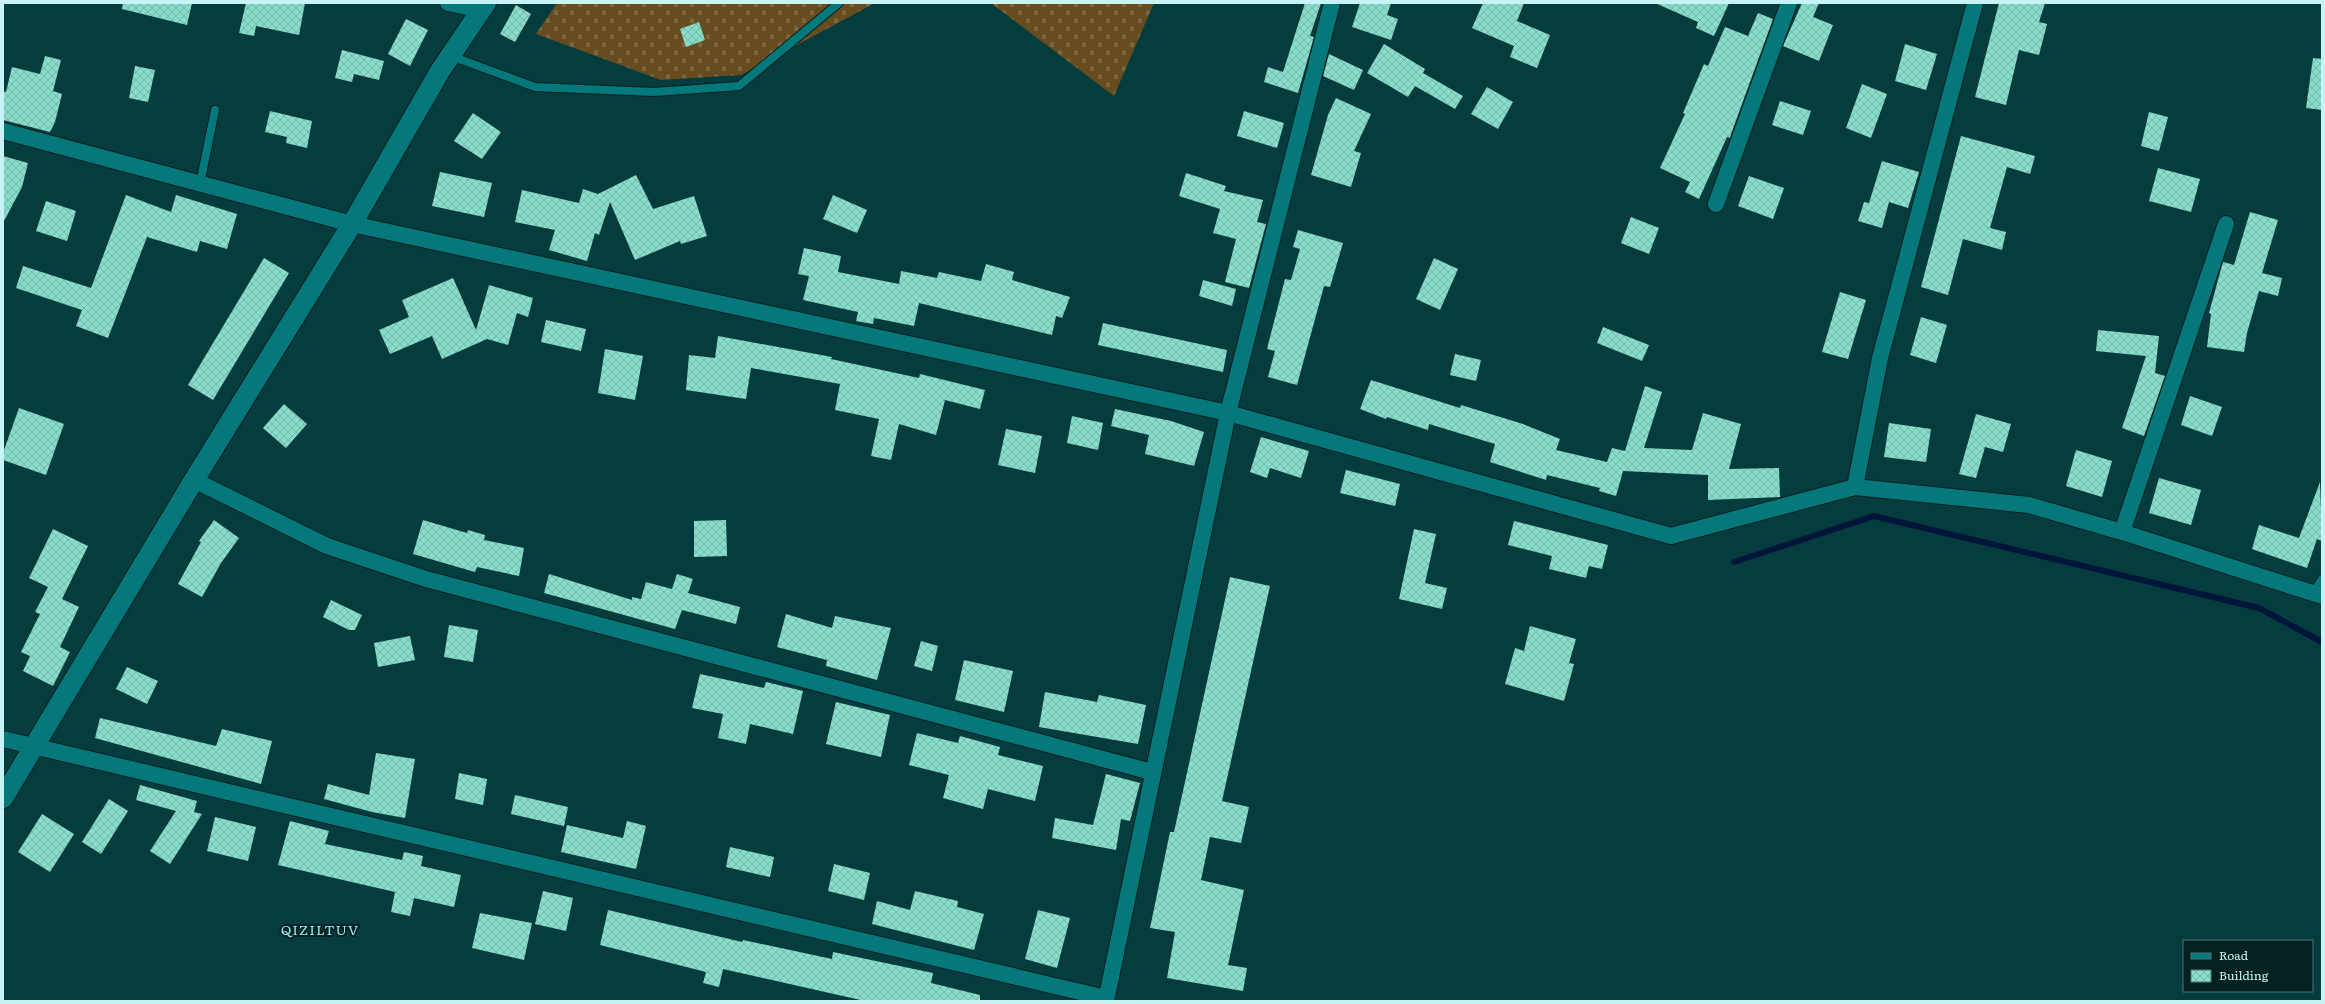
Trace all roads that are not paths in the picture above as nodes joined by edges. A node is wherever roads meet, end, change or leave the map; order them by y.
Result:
1 (448, 3) edge
2 (839, 3) edge
3 (1332, 3) edge
4 (1789, 3) edge
5 (1975, 3) edge
6 (483, 7) edge
7 (450, 56) junction
8 (216, 110) dead end
9 (3, 131) edge
10 (200, 184) junction
11 (1716, 204) dead end
12 (352, 224) junction
13 (2226, 224) dead end
14 (1228, 413) junction
15 (194, 480) junction
16 (1855, 487) junction
17 (2122, 532) junction
18 (2322, 579) edge
19 (2317, 595) edge
20 (3, 739) edge
21 (34, 746) junction
22 (1152, 772) junction
23 (3, 798) edge
24 (1106, 1000) edge

1 - 6 street
2 - 7 lane
3 - 14 street
4 - 11 street
5 - 16 street
6 - 7 street
7 - 12 street
8 - 10 lane
9 - 10 street
10 - 12 street
12 - 14 street
12 - 15 street
13 - 17 street
14 - 16 street
14 - 22 street
15 - 21 street
15 - 22 street
16 - 17 street
17 - 19 street
18 - 19 lane
20 - 21 street
21 - 23 street
21 - 24 street
22 - 24 street

